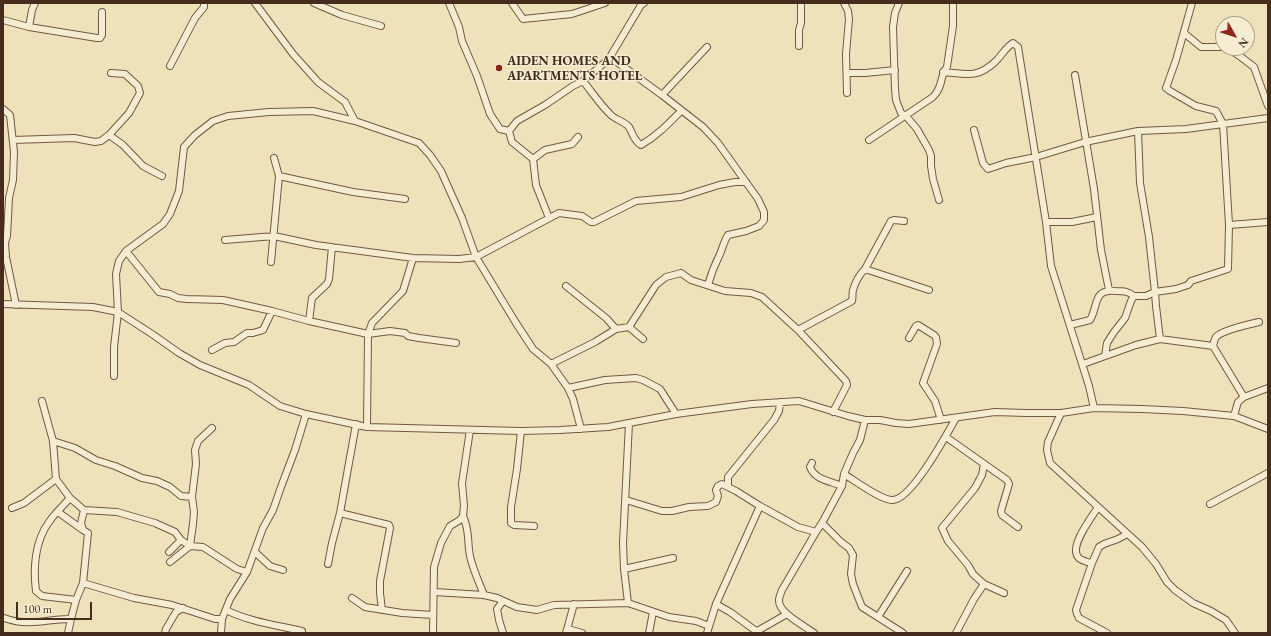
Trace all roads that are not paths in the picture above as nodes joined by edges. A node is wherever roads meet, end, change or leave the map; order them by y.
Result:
1 (35, 3) edge
2 (204, 3) edge
3 (314, 3) edge
4 (449, 3) edge
5 (512, 3) edge
6 (605, 3) edge
7 (800, 3) edge
8 (844, 3) edge
9 (899, 3) edge
10 (953, 3) edge
11 (1192, 3) edge
12 (257, 4) edge
13 (642, 4) edge
14 (102, 12) dead end
15 (3, 20) edge
16 (380, 26) dead end
17 (29, 27) junction
18 (1184, 33) junction
19 (799, 46) dead end
20 (707, 47) dead end
21 (1215, 47) edge
22 (1239, 56) edge
23 (610, 57) junction
24 (170, 66) dead end
25 (894, 70) junction
26 (943, 72) junction
27 (112, 73) dead end
28 (847, 73) junction
29 (1075, 75) dead end
30 (583, 81) junction
31 (847, 93) dead end
32 (662, 95) junction
33 (1268, 106) edge
34 (3, 109) edge
35 (681, 110) junction
36 (906, 116) junction
37 (1268, 118) edge
38 (355, 121) junction
39 (1223, 124) junction
40 (974, 130) dead end
41 (509, 131) junction
42 (1138, 131) junction
43 (109, 135) junction
44 (578, 137) dead end
45 (13, 140) junction
46 (869, 140) dead end
47 (1085, 142) junction
48 (1036, 157) junction
49 (274, 158) dead end
50 (533, 159) junction
51 (162, 176) dead end
52 (279, 176) junction
53 (746, 182) junction
54 (405, 198) dead end
55 (939, 200) dead end
56 (1097, 217) junction
57 (549, 218) junction
58 (904, 221) dead end
59 (1046, 222) junction
60 (1268, 222) edge
61 (1229, 225) junction
62 (274, 236) junction
63 (225, 240) dead end
64 (332, 247) junction
65 (126, 251) junction
66 (476, 257) junction
67 (413, 258) junction
68 (271, 262) dead end
69 (866, 269) junction
70 (708, 285) junction
71 (566, 286) dead end
72 (929, 290) dead end
73 (1109, 290) junction
74 (1156, 292) junction
75 (1134, 296) junction
76 (3, 304) edge
77 (16, 304) junction
78 (272, 311) junction
79 (118, 312) junction
80 (309, 321) junction
81 (1259, 322) dead end
82 (1070, 326) junction
83 (629, 327) junction
84 (616, 329) junction
85 (798, 330) junction
86 (368, 334) junction
87 (909, 338) dead end
88 (643, 339) dead end
89 (1160, 339) junction
90 (456, 343) dead end
91 (1213, 346) junction
92 (212, 350) dead end
93 (1105, 356) junction
94 (551, 364) junction
95 (1083, 364) junction
96 (114, 376) dead end
97 (568, 388) junction
98 (1268, 388) edge
99 (1244, 397) junction
100 (42, 401) dead end
101 (780, 402) junction
102 (1094, 408) junction
103 (833, 412) junction
104 (1061, 413) junction
105 (306, 414) junction
106 (676, 414) junction
107 (1234, 416) junction
108 (956, 418) junction
109 (865, 420) junction
110 (941, 420) junction
111 (629, 423) junction
112 (356, 424) junction
113 (367, 427) junction
114 (212, 428) dead end
115 (581, 429) junction
116 (1268, 429) edge
117 (470, 430) junction
118 (521, 431) junction
119 (946, 437) junction
120 (53, 441) junction
121 (812, 463) dead end
122 (984, 464) junction
123 (1268, 473) edge
124 (844, 474) junction
125 (56, 478) junction
126 (728, 486) junction
127 (842, 486) junction
128 (192, 497) junction
129 (70, 498) junction
130 (626, 500) junction
131 (1210, 504) dead end
132 (760, 506) junction
133 (1098, 507) junction
134 (12, 508) dead end
135 (84, 510) junction
136 (58, 512) junction
137 (340, 513) junction
138 (463, 516) junction
139 (822, 522) junction
140 (534, 526) dead end
141 (1018, 526) dead end
142 (83, 530) junction
143 (816, 532) junction
144 (1126, 534) junction
145 (181, 540) junction
146 (190, 546) junction
147 (169, 552) dead end
148 (255, 552) junction
149 (673, 558) dead end
150 (170, 562) dead end
151 (1092, 563) junction
152 (328, 564) dead end
153 (624, 569) junction
154 (283, 570) dead end
155 (907, 571) dead end
156 (247, 572) junction
157 (83, 583) junction
158 (984, 584) junction
159 (434, 592) junction
160 (1004, 593) dead end
161 (484, 595) junction
162 (352, 598) dead end
163 (76, 600) junction
164 (503, 601) junction
165 (628, 602) junction
166 (574, 604) junction
167 (716, 604) junction
168 (183, 608) junction
169 (226, 610) junction
170 (382, 610) junction
171 (653, 612) junction
172 (787, 614) junction
173 (433, 615) junction
174 (878, 617) junction
175 (4, 618) edge
176 (72, 619) junction
177 (222, 619) junction
178 (709, 626) junction
179 (302, 630) dead end
180 (567, 631) edge
181 (68, 633) edge
182 (166, 633) edge
183 (221, 633) edge
184 (433, 633) edge
185 (503, 633) edge
186 (582, 633) edge
187 (649, 633) edge
188 (707, 633) edge
189 (814, 633) edge
190 (903, 633) edge
191 (956, 633) edge
192 (1108, 633) edge
193 (1235, 633) edge

1 - 17 street
2 - 24 street
3 - 16 street
4 - 41 street
5 - 6 street
7 - 19 street
8 - 28 street
9 - 25 street
10 - 26 street
11 - 18 street
12 - 38 street
13 - 23 street
14 - 17 street
15 - 17 street
18 - 21 street
18 - 39 street
20 - 32 street
22 - 33 street
23 - 30 street
23 - 32 street
25 - 28 street
25 - 36 street
26 - 36 street
26 - 48 street
27 - 43 street
28 - 31 street
29 - 47 street
30 - 35 street
30 - 41 street
32 - 35 street
34 - 45 street
35 - 53 street
36 - 46 street
36 - 55 street
37 - 39 street
38 - 65 street
38 - 66 street
39 - 42 street
39 - 61 street
40 - 48 street
41 - 50 street
42 - 47 street
42 - 74 street
43 - 45 street
43 - 51 street
44 - 50 street
45 - 77 street
47 - 48 street
47 - 56 street
48 - 59 street
49 - 52 street
50 - 57 street
52 - 54 street
52 - 62 street
53 - 57 street
53 - 70 street
56 - 59 street
56 - 73 street
57 - 66 street
58 - 69 street
59 - 82 street
60 - 61 street
61 - 74 street
62 - 63 street
62 - 64 street
62 - 68 street
64 - 67 street
64 - 80 street
65 - 78 street
65 - 79 street
66 - 67 street
66 - 94 street
67 - 86 street
69 - 72 street
69 - 85 street
70 - 83 street
70 - 85 street
71 - 84 street
73 - 75 street
73 - 82 street
74 - 75 street
74 - 89 street
75 - 93 street
76 - 77 street
77 - 79 street
78 - 80 street
78 - 92 street
79 - 96 street
79 - 105 street
80 - 86 street
81 - 91 street
82 - 95 street
83 - 84 street
83 - 88 street
84 - 94 street
85 - 103 street
86 - 90 street
86 - 113 street
87 - 110 street
89 - 91 street
89 - 93 street
91 - 99 street
93 - 95 street
94 - 97 street
95 - 102 street
97 - 106 street
97 - 115 street
98 - 99 street
99 - 107 street
100 - 120 street
101 - 103 street
101 - 106 street
101 - 126 street
102 - 104 street
102 - 107 street
103 - 109 street
104 - 108 street
104 - 133 street
105 - 112 street
105 - 148 street
106 - 111 street
107 - 116 street
108 - 110 street
108 - 119 street
109 - 110 street
109 - 124 street
111 - 115 street
111 - 130 street
112 - 113 street
112 - 137 street
113 - 117 street
114 - 128 street
115 - 118 street
117 - 118 street
117 - 138 street
118 - 140 street
119 - 122 street
119 - 124 street
120 - 125 street
120 - 128 street
121 - 127 street
122 - 141 street
122 - 158 street
123 - 131 street
124 - 127 street
125 - 129 street
125 - 134 street
126 - 130 street
126 - 132 street
127 - 139 street
128 - 146 street
129 - 135 street
129 - 136 street
130 - 153 street
132 - 143 street
132 - 167 street
133 - 144 street
133 - 151 street
135 - 142 street
135 - 145 street
136 - 142 street
136 - 163 street
137 - 152 street
137 - 170 street
138 - 159 street
138 - 161 street
139 - 143 street
139 - 174 street
142 - 157 street
143 - 172 street
144 - 151 street
144 - 193 street
145 - 146 street
145 - 147 street
146 - 150 street
146 - 156 street
148 - 154 street
148 - 156 street
149 - 153 street
151 - 192 street
153 - 165 street
155 - 174 street
156 - 169 street
157 - 163 street
157 - 168 street
158 - 160 street
158 - 191 street
159 - 161 street
159 - 173 street
161 - 164 street
162 - 170 street
163 - 176 street
164 - 166 street
164 - 185 street
165 - 166 street
165 - 171 street
166 - 180 street
167 - 172 street
167 - 178 street
168 - 177 street
168 - 182 street
169 - 177 street
169 - 179 street
170 - 173 street
171 - 178 street
171 - 187 street
172 - 189 street
173 - 184 street
174 - 190 street
175 - 176 street
176 - 181 street
177 - 183 street
178 - 188 street
180 - 186 street

